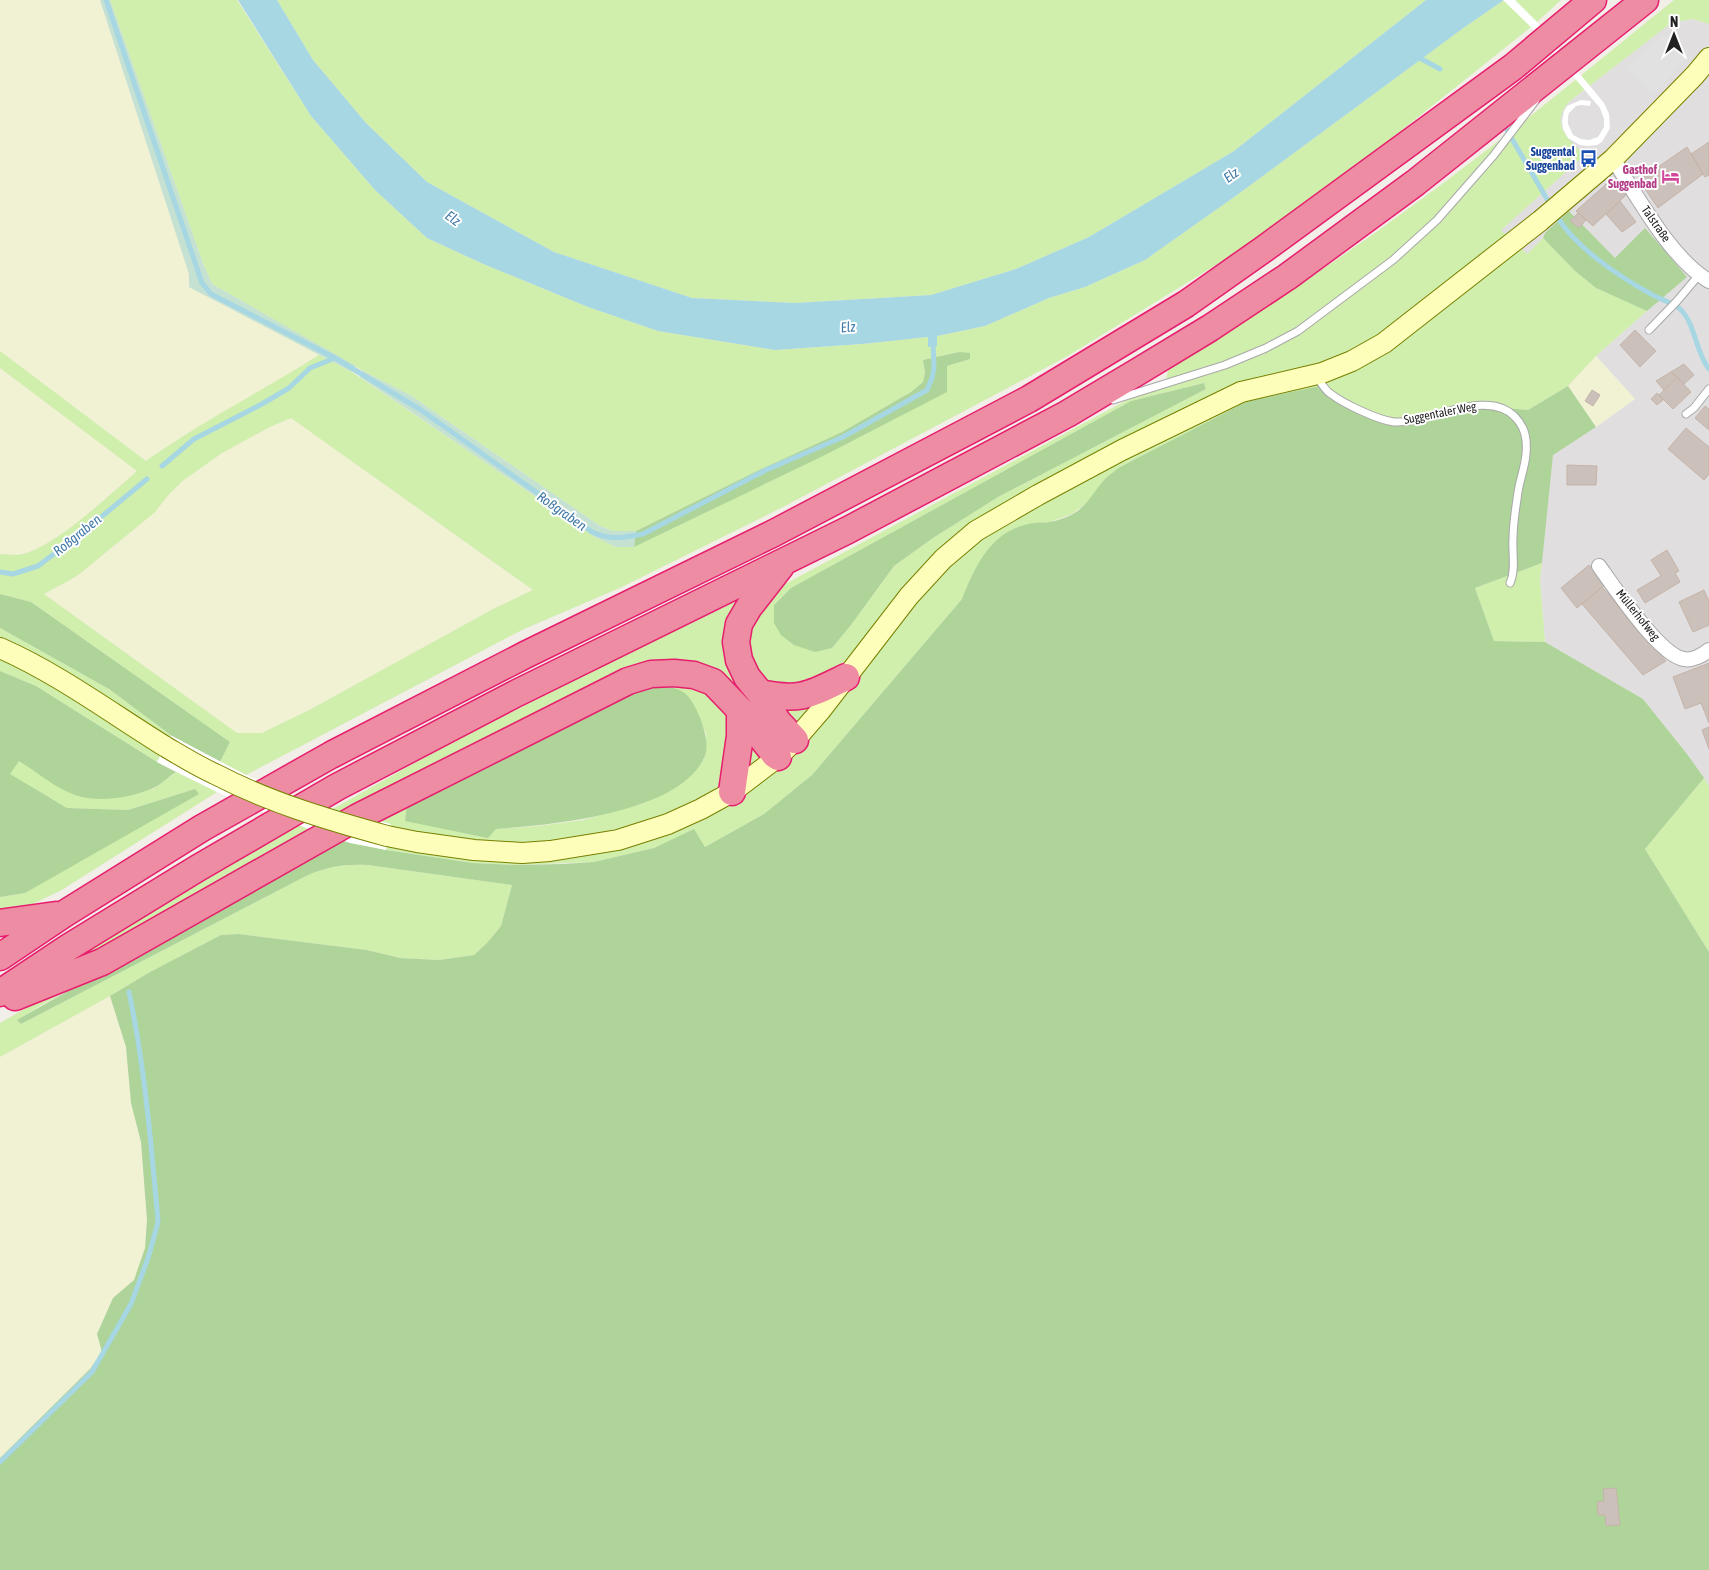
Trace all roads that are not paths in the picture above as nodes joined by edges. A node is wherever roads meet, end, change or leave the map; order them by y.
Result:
1 (1593, 0) edge
2 (1645, 0) edge
3 (1709, 58) edge
4 (1554, 73) junction
5 (1612, 159) junction
6 (1704, 278) edge
7 (1649, 330) dead end
8 (1321, 383) dead end
9 (1709, 389) edge
10 (1067, 414) junction
11 (1686, 414) dead end
12 (783, 563) junction
13 (1599, 566) dead end
14 (1510, 583) dead end
15 (0, 648) edge
16 (1709, 650) edge
17 (846, 677) junction
18 (760, 692) junction
19 (740, 710) junction
20 (787, 749) junction
21 (732, 792) junction
22 (64, 914) junction
23 (0, 923) edge
24 (0, 957) edge
25 (0, 993) edge
26 (0, 1003) edge

1 - 22 highway
2 - 4 highway
3 - 5 street
4 - 10 highway
4 - 10 lane
5 - 6 street, Talstraße
5 - 17 street
6 - 7 lane
8 - 14 lane, Suggentaler Weg
9 - 11 lane
10 - 12 highway
12 - 18 highway
12 - 25 highway
13 - 16 street, Müllerhofweg
15 - 21 street, bridge
17 - 18 highway
17 - 20 street
18 - 20 highway
19 - 20 highway
19 - 21 highway
19 - 26 highway
20 - 21 street
22 - 23 highway
22 - 24 highway

